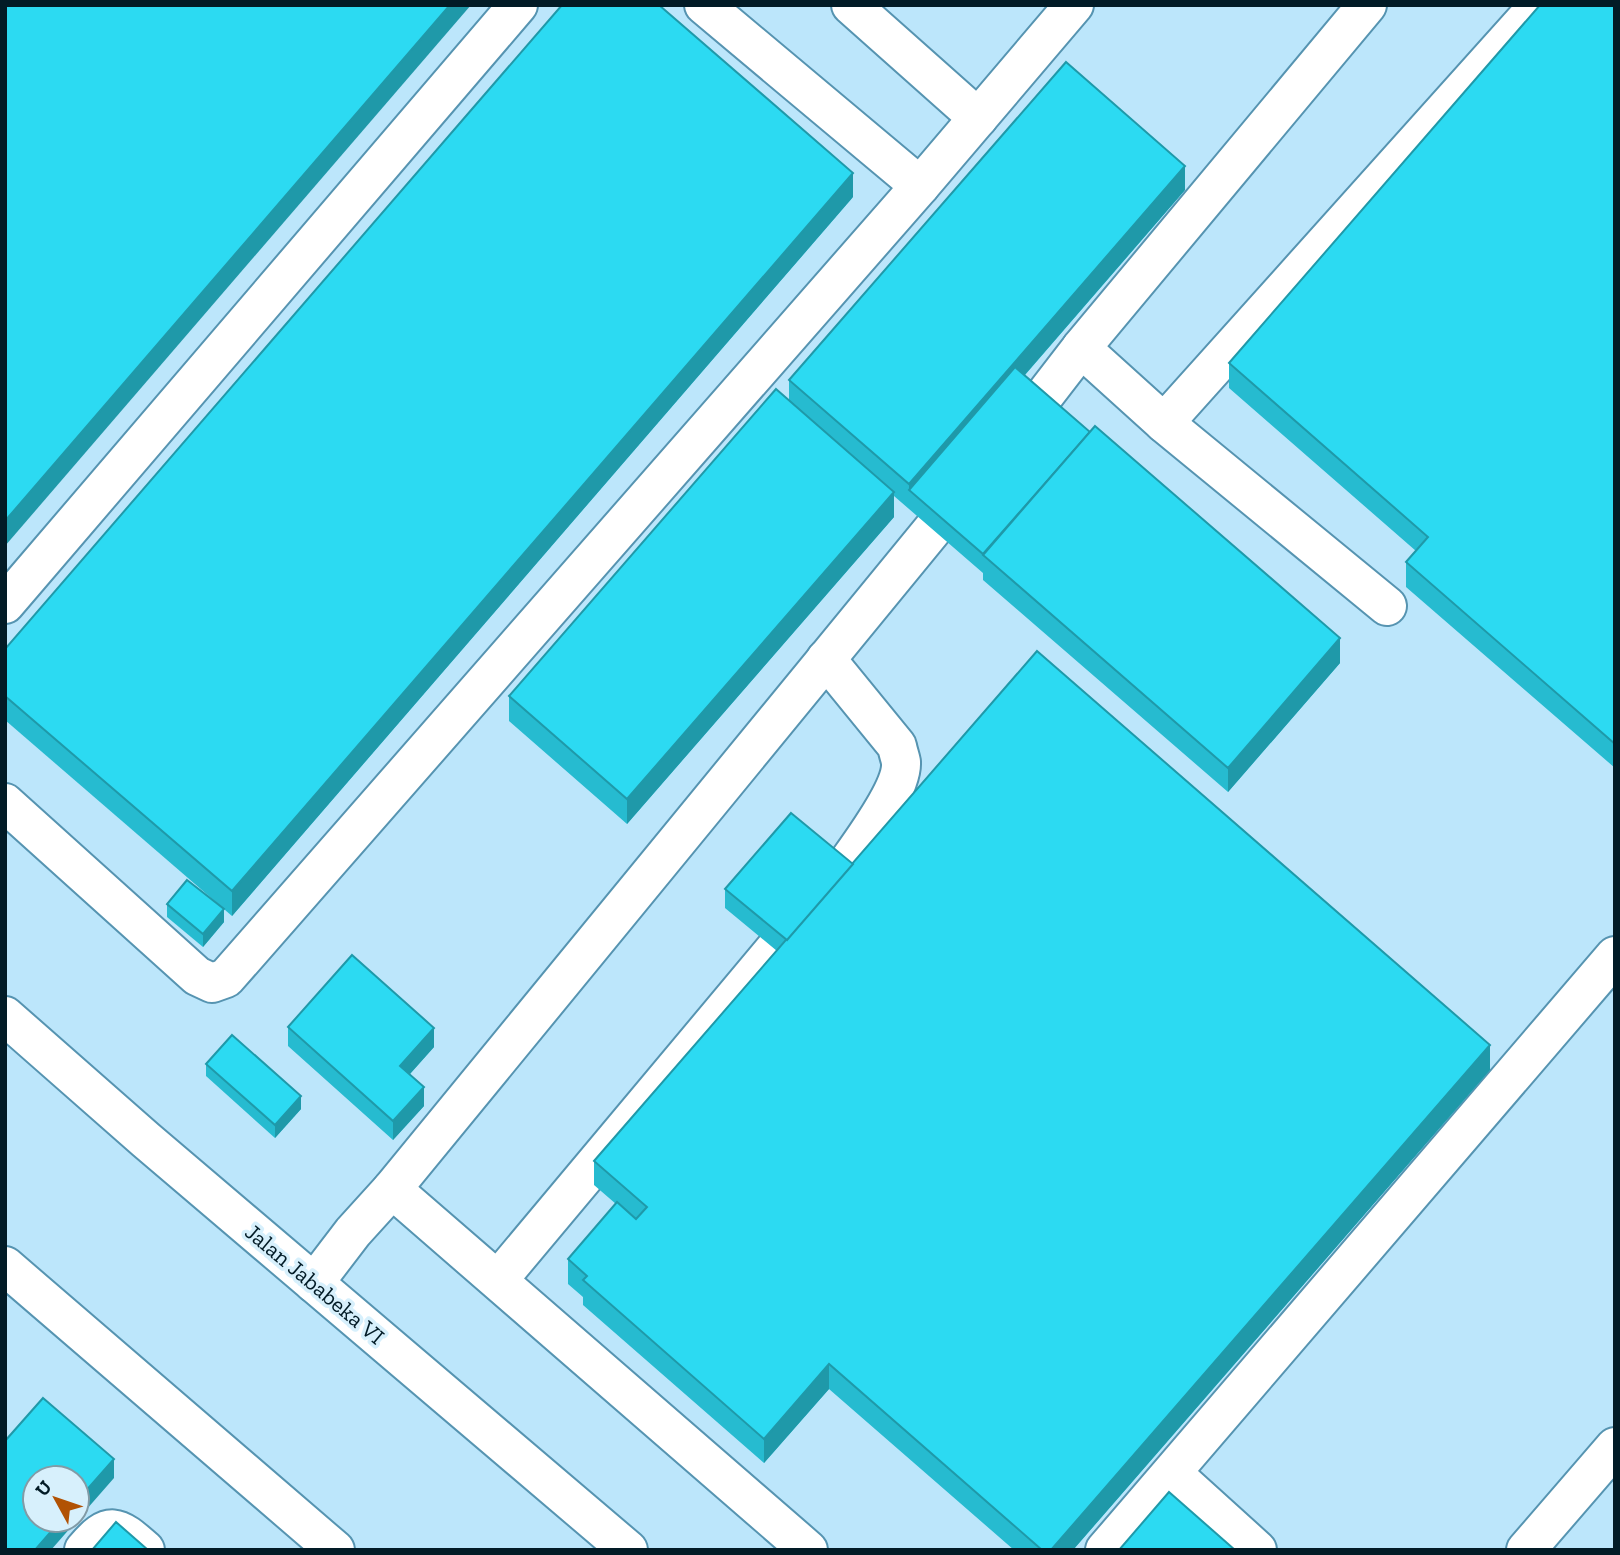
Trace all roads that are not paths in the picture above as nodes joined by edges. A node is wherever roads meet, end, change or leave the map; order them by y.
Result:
1 (519, 5) edge
2 (704, 5) edge
3 (851, 5) edge
4 (1074, 5) edge
5 (1367, 5) edge
6 (1539, 5) edge
7 (978, 118) junction
8 (920, 186) junction
9 (1082, 348) junction
10 (1037, 405) edge
11 (1164, 423) junction
12 (933, 529) edge
13 (5, 604) edge
14 (1387, 606) dead end
15 (826, 659) junction
16 (5, 803) edge
17 (841, 872) edge
18 (775, 949) edge
19 (1615, 956) edge
20 (5, 1016) edge
21 (392, 1189) junction
22 (5, 1266) edge
23 (498, 1280) junction
24 (314, 1283) junction
25 (1615, 1447) edge
26 (1172, 1473) junction
27 (83, 1550) edge
28 (145, 1550) edge
29 (335, 1550) edge
30 (628, 1550) edge
31 (808, 1550) edge
32 (1105, 1550) edge
33 (1257, 1550) edge
34 (1526, 1550) edge

1 - 13 street
2 - 8 street
3 - 7 street
4 - 7 street
5 - 9 street
6 - 11 street
7 - 8 street
8 - 16 street
9 - 10 street
9 - 11 street
11 - 14 street
12 - 15 street
15 - 17 street
15 - 21 street
18 - 23 street
19 - 26 street
20 - 24 street, Jalan Jababeka VI
21 - 23 street
21 - 24 street
22 - 29 street
23 - 31 street
24 - 30 street, Jalan Jababeka VI
25 - 34 street
26 - 32 street
26 - 33 street
27 - 28 street

